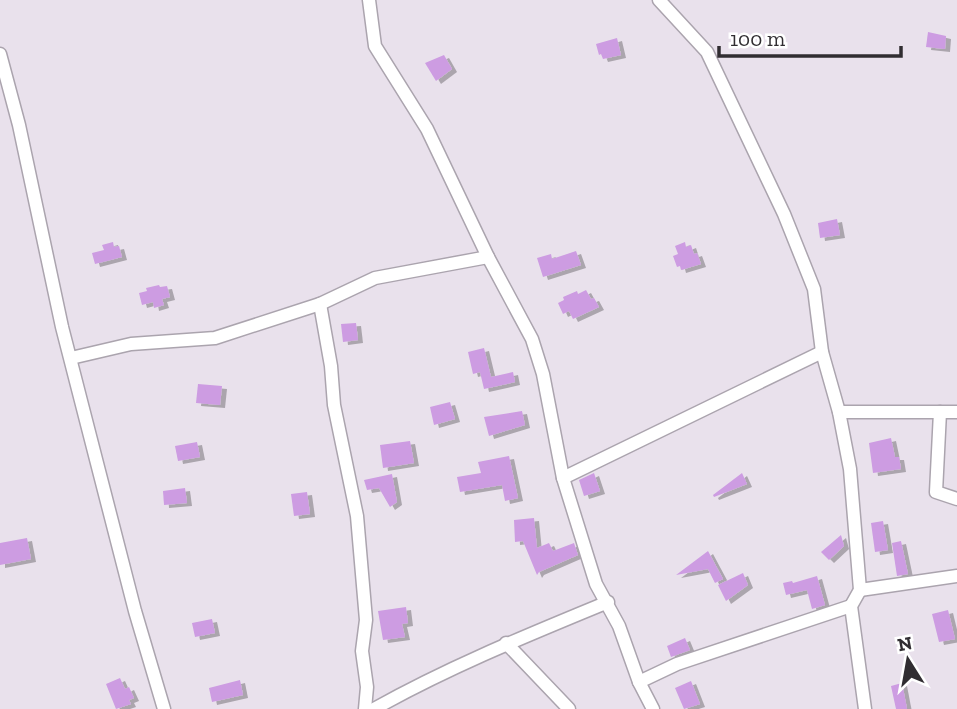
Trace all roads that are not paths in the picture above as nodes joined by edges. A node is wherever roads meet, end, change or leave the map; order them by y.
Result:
1 (369, 0) edge
2 (659, 0) edge
3 (0, 54) edge
4 (488, 257) junction
5 (320, 304) junction
6 (822, 352) junction
7 (71, 358) junction
8 (839, 412) junction
9 (940, 412) junction
10 (957, 412) edge
11 (563, 478) junction
12 (957, 499) edge
13 (957, 576) edge
14 (860, 590) junction
15 (608, 602) junction
16 (851, 606) junction
17 (506, 643) junction
18 (639, 682) junction
19 (164, 709) edge
20 (365, 709) edge
21 (374, 709) edge
22 (569, 709) edge
23 (653, 709) edge
24 (865, 709) edge

1 - 4 street
2 - 6 street
3 - 7 street
4 - 5 street
4 - 11 street
5 - 7 street
5 - 20 street
6 - 8 street
6 - 11 street
7 - 19 street
8 - 9 street
8 - 14 street
9 - 10 street
9 - 12 street
11 - 15 street
13 - 14 street
14 - 16 street
15 - 17 street
15 - 18 street
16 - 18 street
16 - 24 street
17 - 21 street
17 - 22 street
18 - 23 street

